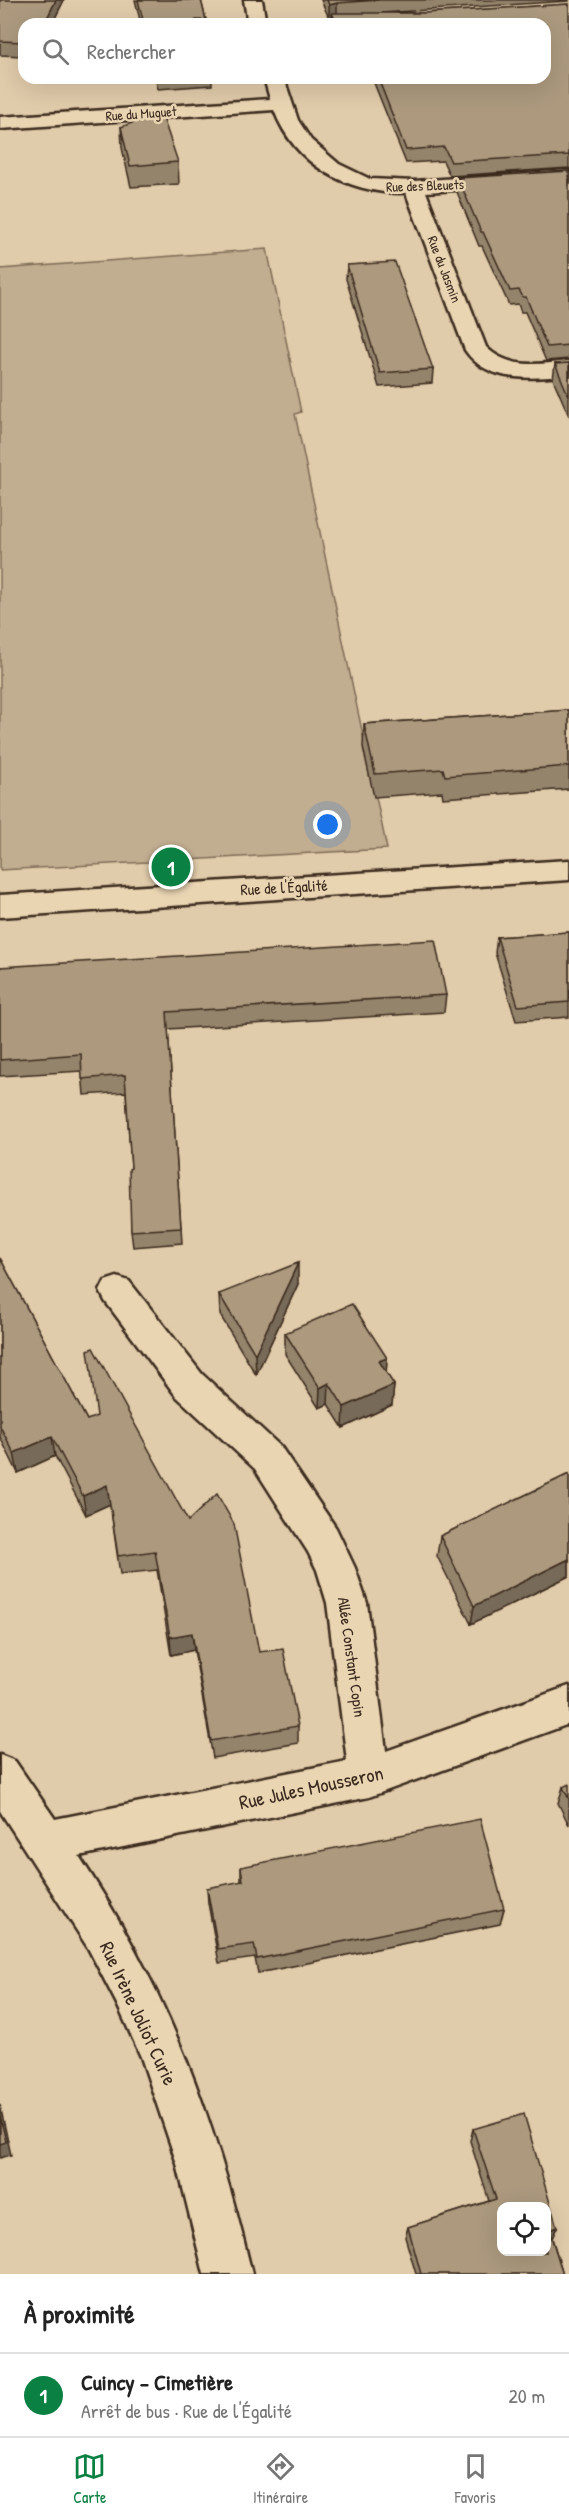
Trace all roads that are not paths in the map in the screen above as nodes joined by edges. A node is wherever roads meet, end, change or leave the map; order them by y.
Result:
1 (253, 0) edge
2 (256, 18) edge
3 (276, 84) edge
4 (282, 104) junction
5 (0, 123) edge
6 (569, 176) edge
7 (414, 187) junction
8 (569, 368) edge
9 (569, 870) edge
10 (0, 906) edge
11 (117, 1291) dead end
12 (569, 1705) edge
13 (0, 1775) edge
14 (369, 1777) junction
15 (45, 1842) junction
16 (228, 2274) edge

1 - 2 street
3 - 4 street, Rue des Bleuets
4 - 5 street, Rue du Muguet
4 - 7 street, Rue des Bleuets
6 - 7 street, Rue des Bleuets
7 - 8 street, Rue du Jasmin
9 - 10 street, Rue de l'Égalité
11 - 14 street, Allée Constant Copin
12 - 14 street, Rue Jules Mousseron
13 - 15 street, Rue Irène Joliot Curie
14 - 15 street, Rue Jules Mousseron
15 - 16 street, Rue Irène Joliot Curie

